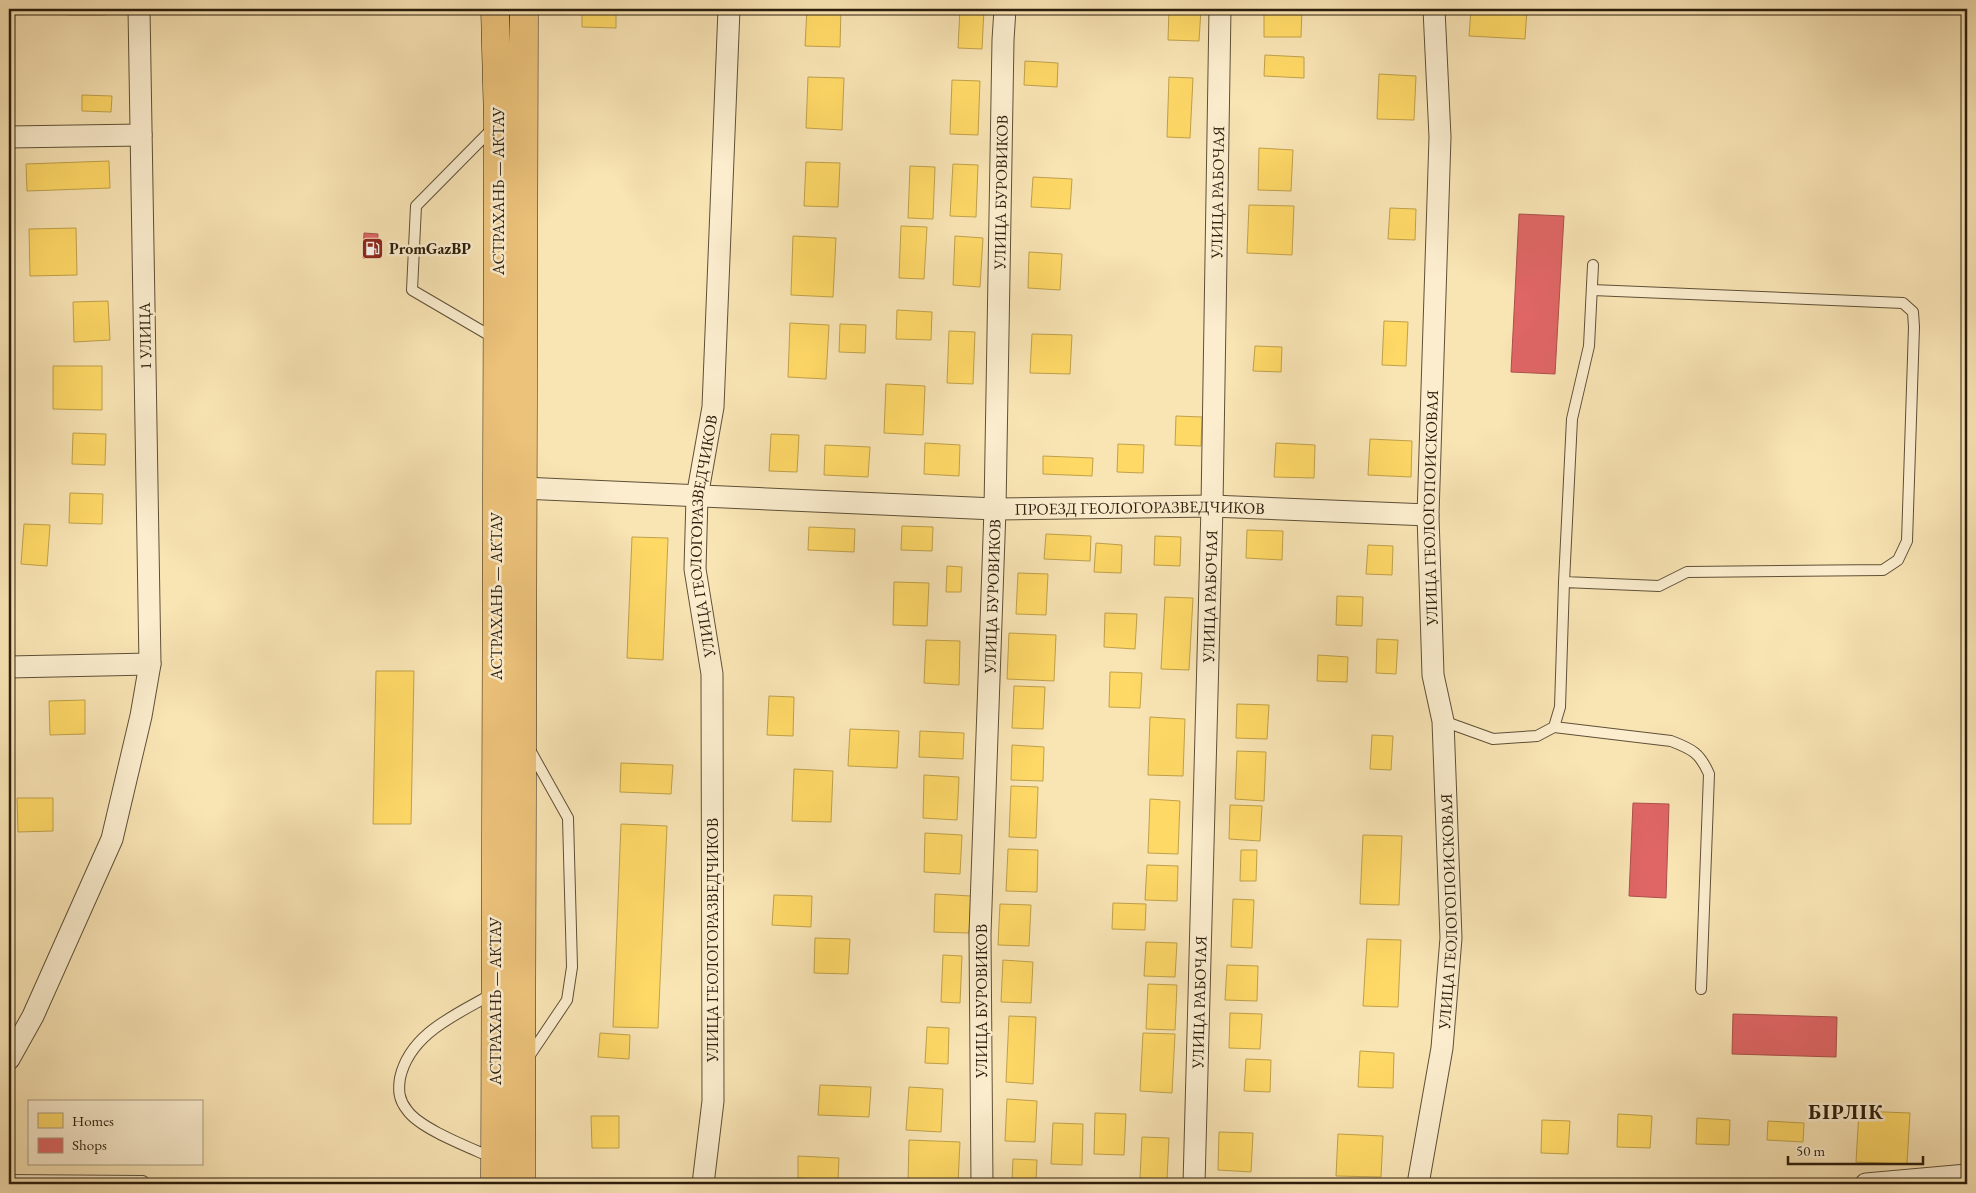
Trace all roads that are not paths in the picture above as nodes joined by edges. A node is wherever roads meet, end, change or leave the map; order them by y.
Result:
1 (139, 9) edge
2 (495, 9) edge
3 (524, 9) edge
4 (729, 9) edge
5 (1005, 9) edge
6 (1220, 9) edge
7 (1434, 9) edge
8 (498, 123) junction
9 (141, 135) junction
10 (9, 137) edge
11 (1593, 266) dead end
12 (1592, 290) junction
13 (497, 339) junction
14 (522, 488) junction
15 (697, 497) junction
16 (1212, 506) junction
17 (995, 509) junction
18 (1428, 515) junction
19 (1564, 582) junction
20 (150, 664) junction
21 (9, 667) edge
22 (1443, 721) junction
23 (1554, 728) junction
24 (521, 734) junction
25 (1701, 989) dead end
26 (495, 993) junction
27 (9, 1059) edge
28 (520, 1070) junction
29 (495, 1172) edge
30 (1967, 1175) edge
31 (9, 1180) edge
32 (143, 1181) dead end
33 (1927, 1182) edge
34 (520, 1184) edge
35 (703, 1184) edge
36 (982, 1184) edge
37 (1194, 1184) edge
38 (1418, 1184) edge
39 (1866, 1184) edge

1 - 9 street, 1 УЛИЦА
2 - 8 highway, АСТРАХАНЬ — АКТАУ
3 - 14 highway, АСТРАХАНЬ — АКТАУ
4 - 15 street, УЛИЦА ГЕОЛОГОРАЗВЕДЧИКОВ
5 - 17 street, УЛИЦА БУРОВИКОВ
6 - 16 street, УЛИЦА РАБОЧАЯ
7 - 18 street, УЛИЦА ГЕОЛОГОПОИСКОВАЯ
8 - 13 highway, АСТРАХАНЬ — АКТАУ
8 - 13 lane
9 - 10 street
9 - 20 street, 1 УЛИЦА
11 - 12 lane
12 - 19 lane
12 - 19 lane
13 - 26 highway, АСТРАХАНЬ — АКТАУ
14 - 15 street, ПРОЕЗД ГЕОЛОГОРАЗВЕДЧИКОВ
14 - 24 highway, АСТРАХАНЬ — АКТАУ
15 - 17 street, ПРОЕЗД ГЕОЛОГОРАЗВЕДЧИКОВ
15 - 35 street, УЛИЦА ГЕОЛОГОРАЗВЕДЧИКОВ
16 - 17 street, ПРОЕЗД ГЕОЛОГОРАЗВЕДЧИКОВ
16 - 18 street, ПРОЕЗД ГЕОЛОГОРАЗВЕДЧИКОВ
16 - 37 street, УЛИЦА РАБОЧАЯ
17 - 36 street, УЛИЦА БУРОВИКОВ
18 - 22 street, УЛИЦА ГЕОЛОГОПОИСКОВАЯ
19 - 23 lane
20 - 21 street
20 - 27 street, 1 УЛИЦА
22 - 23 lane
22 - 38 street, УЛИЦА ГЕОЛОГОПОИСКОВАЯ
23 - 25 lane
24 - 28 highway, АСТРАХАНЬ — АКТАУ
24 - 28 lane
26 - 29 highway, АСТРАХАНЬ — АКТАУ
26 - 29 lane
28 - 34 highway, АСТРАХАНЬ — АКТАУ
30 - 33 street
31 - 32 lane
33 - 39 street

